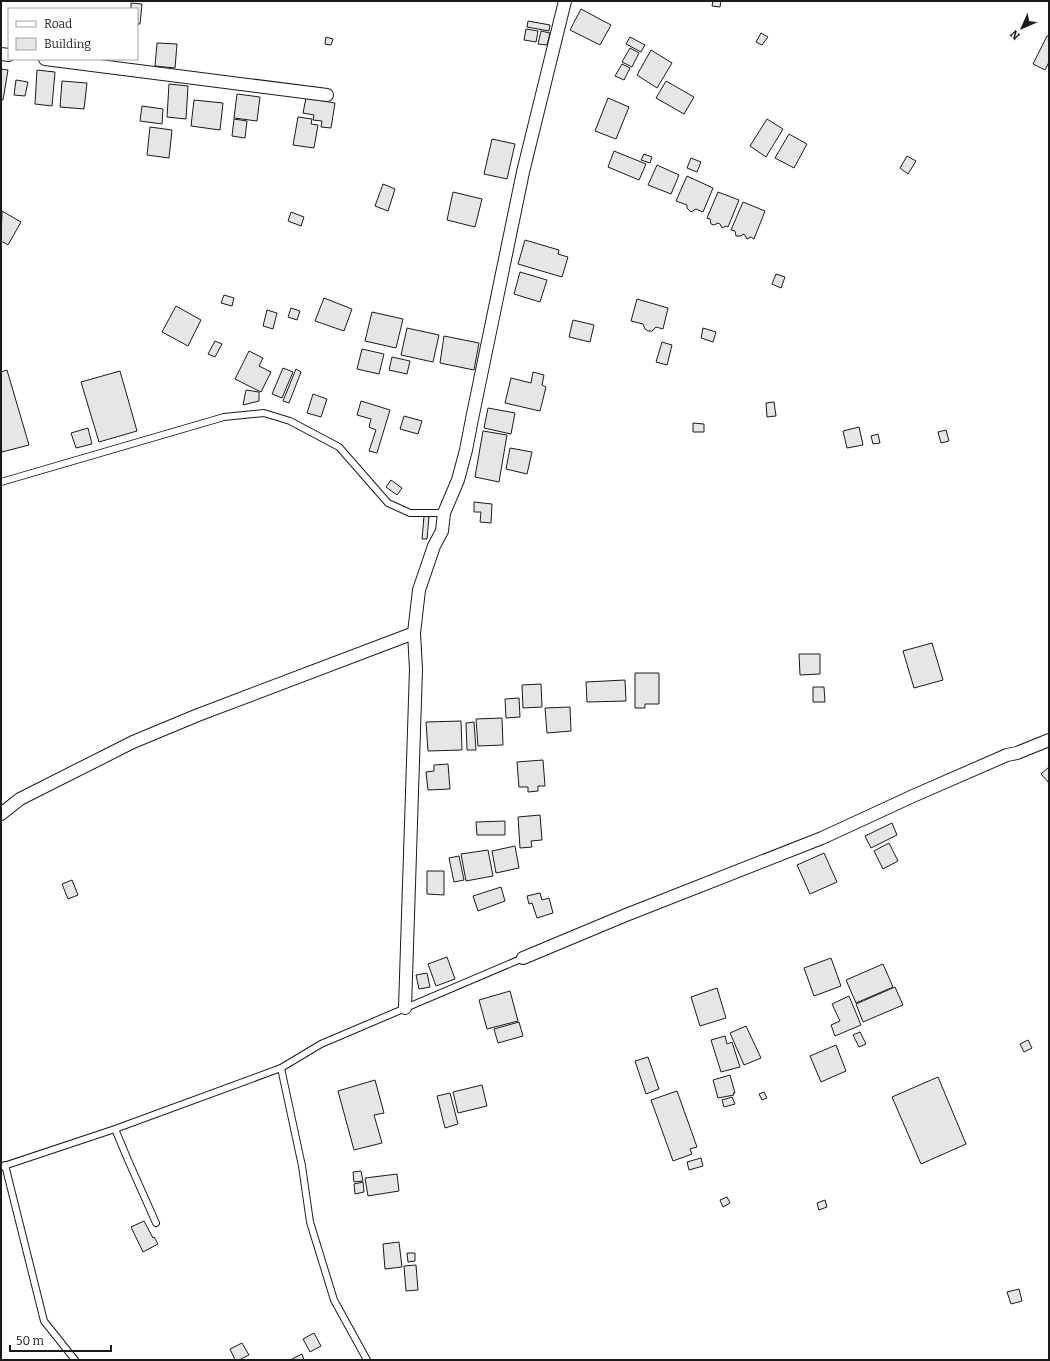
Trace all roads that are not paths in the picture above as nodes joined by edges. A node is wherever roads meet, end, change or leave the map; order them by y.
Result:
1 (566, 1) edge
2 (52, 60) edge
3 (327, 94) dead end
4 (1, 482) edge
5 (444, 513) junction
6 (414, 633) junction
7 (1049, 740) edge
8 (1, 814) edge
9 (523, 958) joint
10 (406, 1008) junction
11 (281, 1068) junction
12 (115, 1129) junction
13 (3, 1166) edge
14 (156, 1223) dead end
15 (75, 1360) edge
16 (367, 1360) edge

1 - 5 street
2 - 3 street
4 - 5 lane
5 - 6 street
6 - 8 street
6 - 10 street
7 - 9 street
9 - 10 lane
10 - 11 lane
11 - 12 lane
11 - 16 lane
12 - 13 lane
12 - 14 lane
13 - 15 lane

